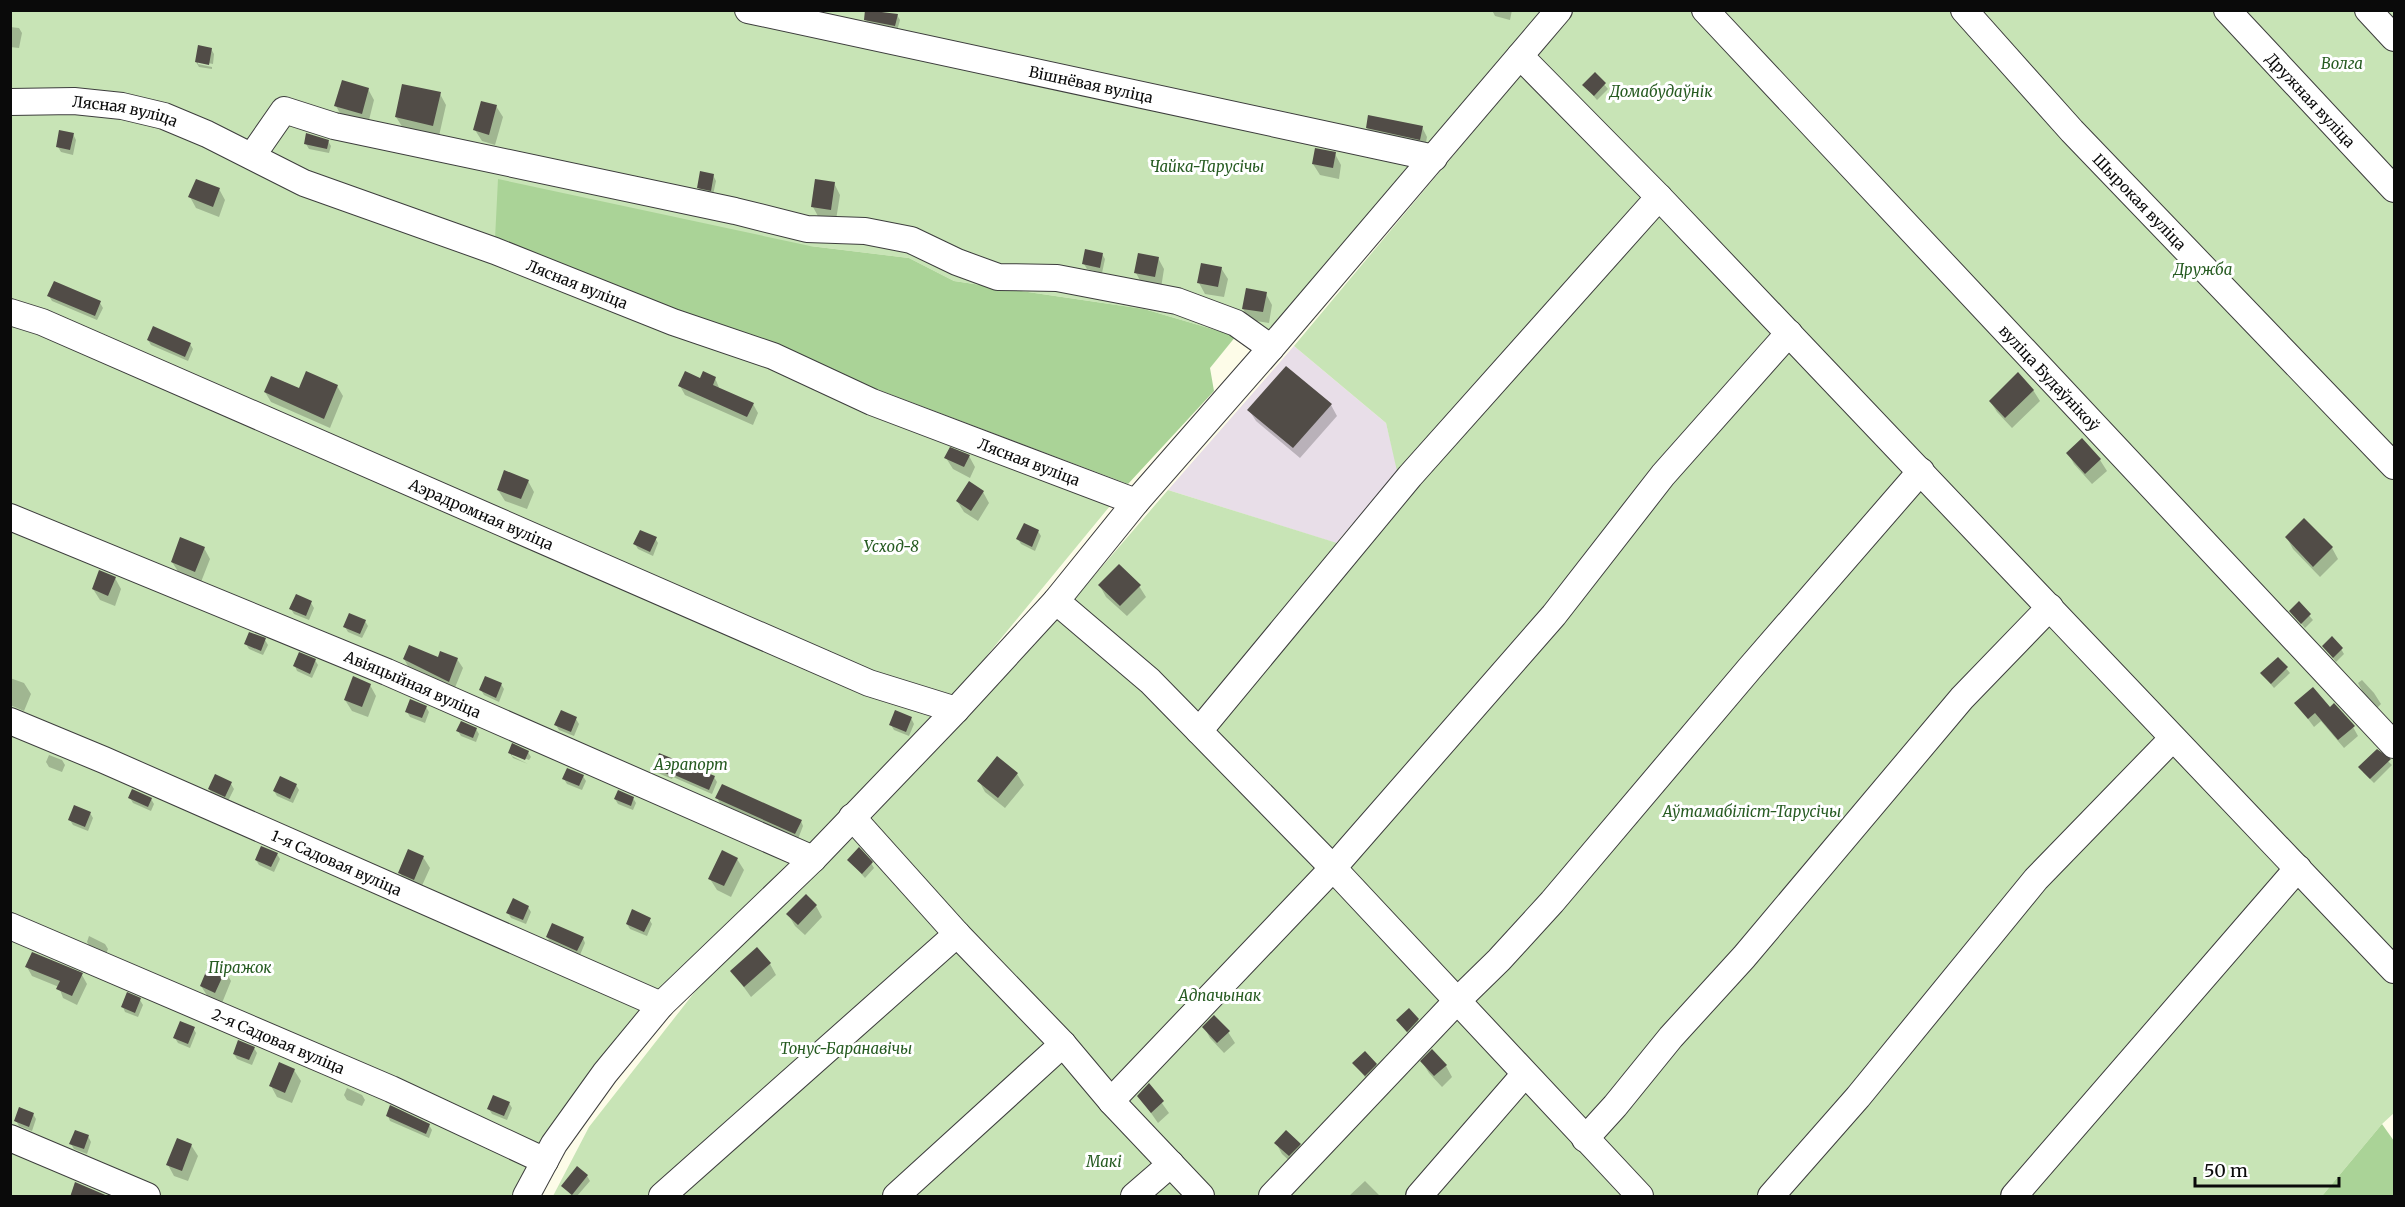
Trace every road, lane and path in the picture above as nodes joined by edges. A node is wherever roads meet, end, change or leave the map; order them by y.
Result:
1 (748, 10) edge
2 (1559, 10) edge
3 (1705, 10) edge
4 (1964, 10) edge
5 (2227, 10) edge
6 (2368, 10) edge
7 (2394, 38) edge
8 (1520, 56) junction
9 (10, 102) edge
10 (252, 156) junction
11 (1434, 158) junction
12 (2394, 189) edge
13 (1659, 197) junction
14 (10, 312) edge
15 (1790, 333) junction
16 (1271, 348) junction
17 (2394, 466) edge
18 (1921, 471) junction
19 (1136, 502) junction
20 (10, 517) edge
21 (1056, 601) junction
22 (2050, 607) junction
23 (956, 710) junction
24 (10, 721) edge
25 (1199, 731) junction
26 (2172, 739) junction
27 (2394, 745) edge
28 (852, 817) junction
29 (813, 859) junction
30 (1333, 868) junction
31 (2298, 868) junction
32 (10, 926) edge
33 (957, 934) junction
34 (2394, 970) edge
35 (1456, 1002) junction
36 (662, 1005) junction
37 (1063, 1044) junction
38 (1524, 1075) junction
39 (1111, 1101) junction
40 (10, 1138) edge
41 (1585, 1139) junction
42 (545, 1161) junction
43 (1171, 1164) junction
44 (147, 1197) edge
45 (526, 1197) edge
46 (662, 1197) edge
47 (896, 1197) edge
48 (1134, 1197) edge
49 (1201, 1197) edge
50 (1272, 1197) edge
51 (1419, 1197) edge
52 (1640, 1197) edge
53 (1771, 1197) edge
54 (2014, 1197) edge

1 - 11 street, Вішнёвая вуліца
2 - 8 street
3 - 27 street, вуліца Будаўнікоў
4 - 17 street, Шырокая вуліца
5 - 12 street, Дружная вуліца
6 - 7 street
8 - 11 street
8 - 13 street
9 - 10 street, Лясная вуліца
10 - 16 street
10 - 19 street, Лясная вуліца
11 - 16 street
13 - 15 street
13 - 25 street
14 - 23 street, Аэрадромная вуліца
15 - 18 street
15 - 30 street
16 - 19 street
18 - 22 street
18 - 35 street
19 - 21 street
20 - 29 street, Авіяцыйная вуліца
21 - 23 street
21 - 25 street
22 - 26 street
22 - 41 street
23 - 28 street
24 - 36 street, 1-я Садовая вуліца
25 - 30 street
26 - 31 street
26 - 53 street
28 - 29 street
28 - 33 street
29 - 36 street
30 - 35 street
30 - 39 street
31 - 34 street
31 - 54 street
32 - 42 street, 2-я Садовая вуліца
33 - 37 street
33 - 46 street
35 - 38 street
35 - 50 street
36 - 42 street
37 - 39 street
37 - 47 street
38 - 41 street
38 - 51 street
39 - 43 street
40 - 44 street
41 - 52 street
42 - 45 street
43 - 48 street
43 - 49 street

